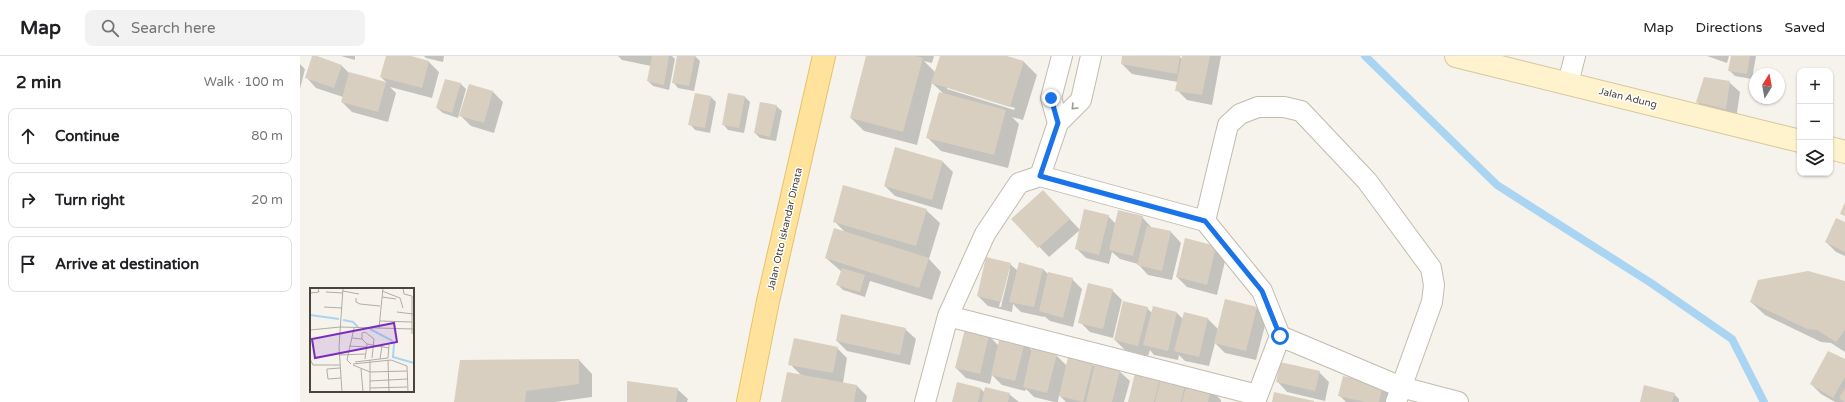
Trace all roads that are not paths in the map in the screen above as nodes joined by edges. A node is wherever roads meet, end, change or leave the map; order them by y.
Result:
1 (824, 56) edge
2 (1062, 56) edge
3 (1091, 56) edge
4 (1456, 56) edge
5 (1575, 56) edge
6 (1568, 83) junction
7 (1058, 123) junction
8 (1797, 140) edge
9 (1833, 149) edge
10 (1845, 152) edge
11 (1040, 176) junction
12 (1205, 221) junction
13 (948, 316) junction
14 (1280, 336) junction
15 (1399, 394) edge
16 (1256, 398) edge
17 (748, 402) edge
18 (925, 402) edge
19 (1458, 402) edge

1 - 17 main road, Jalan Otto Iskandar Dinata
2 - 7 street
3 -> 7 street
4 - 6 main road, Jalan Adung
5 - 6 street
6 - 8 main road, Jalan Adung
7 - 11 street
9 - 10 main road
11 - 12 street
11 - 13 street
12 - 14 street
12 - 15 street
13 - 16 street
13 - 18 street
14 - 15 street
14 - 16 street
15 - 19 street

